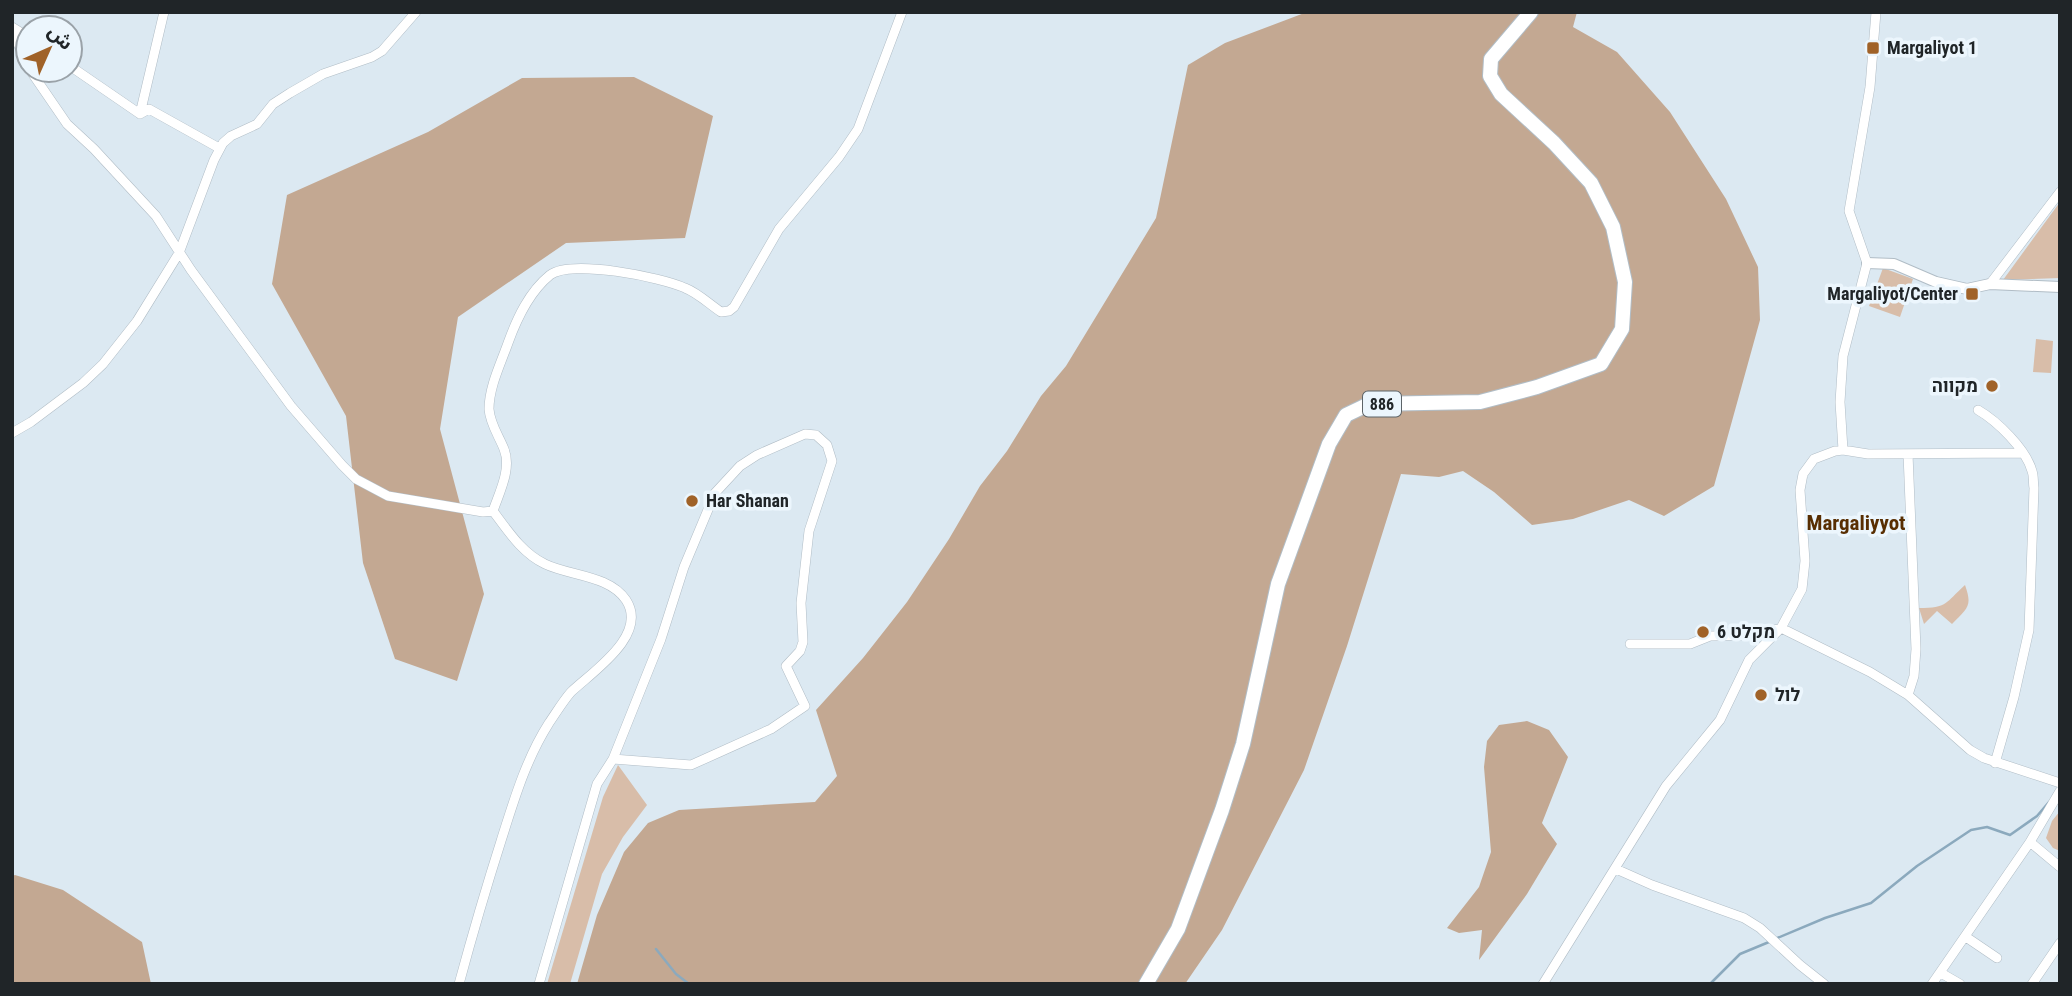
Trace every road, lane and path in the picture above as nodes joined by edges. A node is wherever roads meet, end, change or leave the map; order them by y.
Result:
1 (164, 12) edge
2 (416, 12) edge
3 (902, 12) edge
4 (1531, 12) edge
5 (1876, 12) edge
6 (84, 76) edge
7 (40, 84) edge
8 (140, 114) junction
9 (219, 148) junction
10 (2060, 192) edge
11 (180, 253) junction
12 (1867, 263) junction
13 (1990, 284) junction
14 (2060, 287) edge
15 (1978, 410) dead end
16 (12, 433) edge
17 (1843, 450) junction
18 (2022, 453) junction
19 (1908, 454) junction
20 (493, 511) junction
21 (1781, 628) junction
22 (1630, 644) dead end
23 (1908, 695) junction
24 (613, 759) junction
25 (1995, 762) junction
26 (2060, 783) edge
27 (2060, 792) edge
28 (2030, 842) junction
29 (2060, 867) edge
30 (1616, 869) junction
31 (1966, 937) junction
32 (2060, 943) edge
33 (1997, 958) dead end
34 (1941, 973) junction
35 (459, 984) edge
36 (539, 984) edge
37 (1146, 984) edge
38 (1543, 984) edge
39 (1824, 984) edge
40 (1932, 984) edge
41 (1960, 984) edge
42 (2032, 984) edge

1 - 8 street
2 - 9 street
3 - 20 street
4 - 37 main road, 886
5 - 12 street
6 - 8 street
7 - 11 street
8 - 9 street
9 - 11 street
10 - 13 street
11 - 16 street
11 - 20 street
12 - 13 street
12 - 17 street
13 - 14 street
15 - 18 street
17 - 19 street
17 - 21 street
18 - 19 street
18 - 25 street
19 - 23 street
20 - 35 street
21 - 22 street
21 - 23 street
21 - 30 street
23 - 25 street
24 - 24 street
24 - 36 street
25 - 26 street
27 - 28 street
28 - 29 street
28 - 31 street
30 - 38 street
30 - 39 street
31 - 33 street
31 - 34 street
32 - 42 street
34 - 40 street
34 - 41 street

